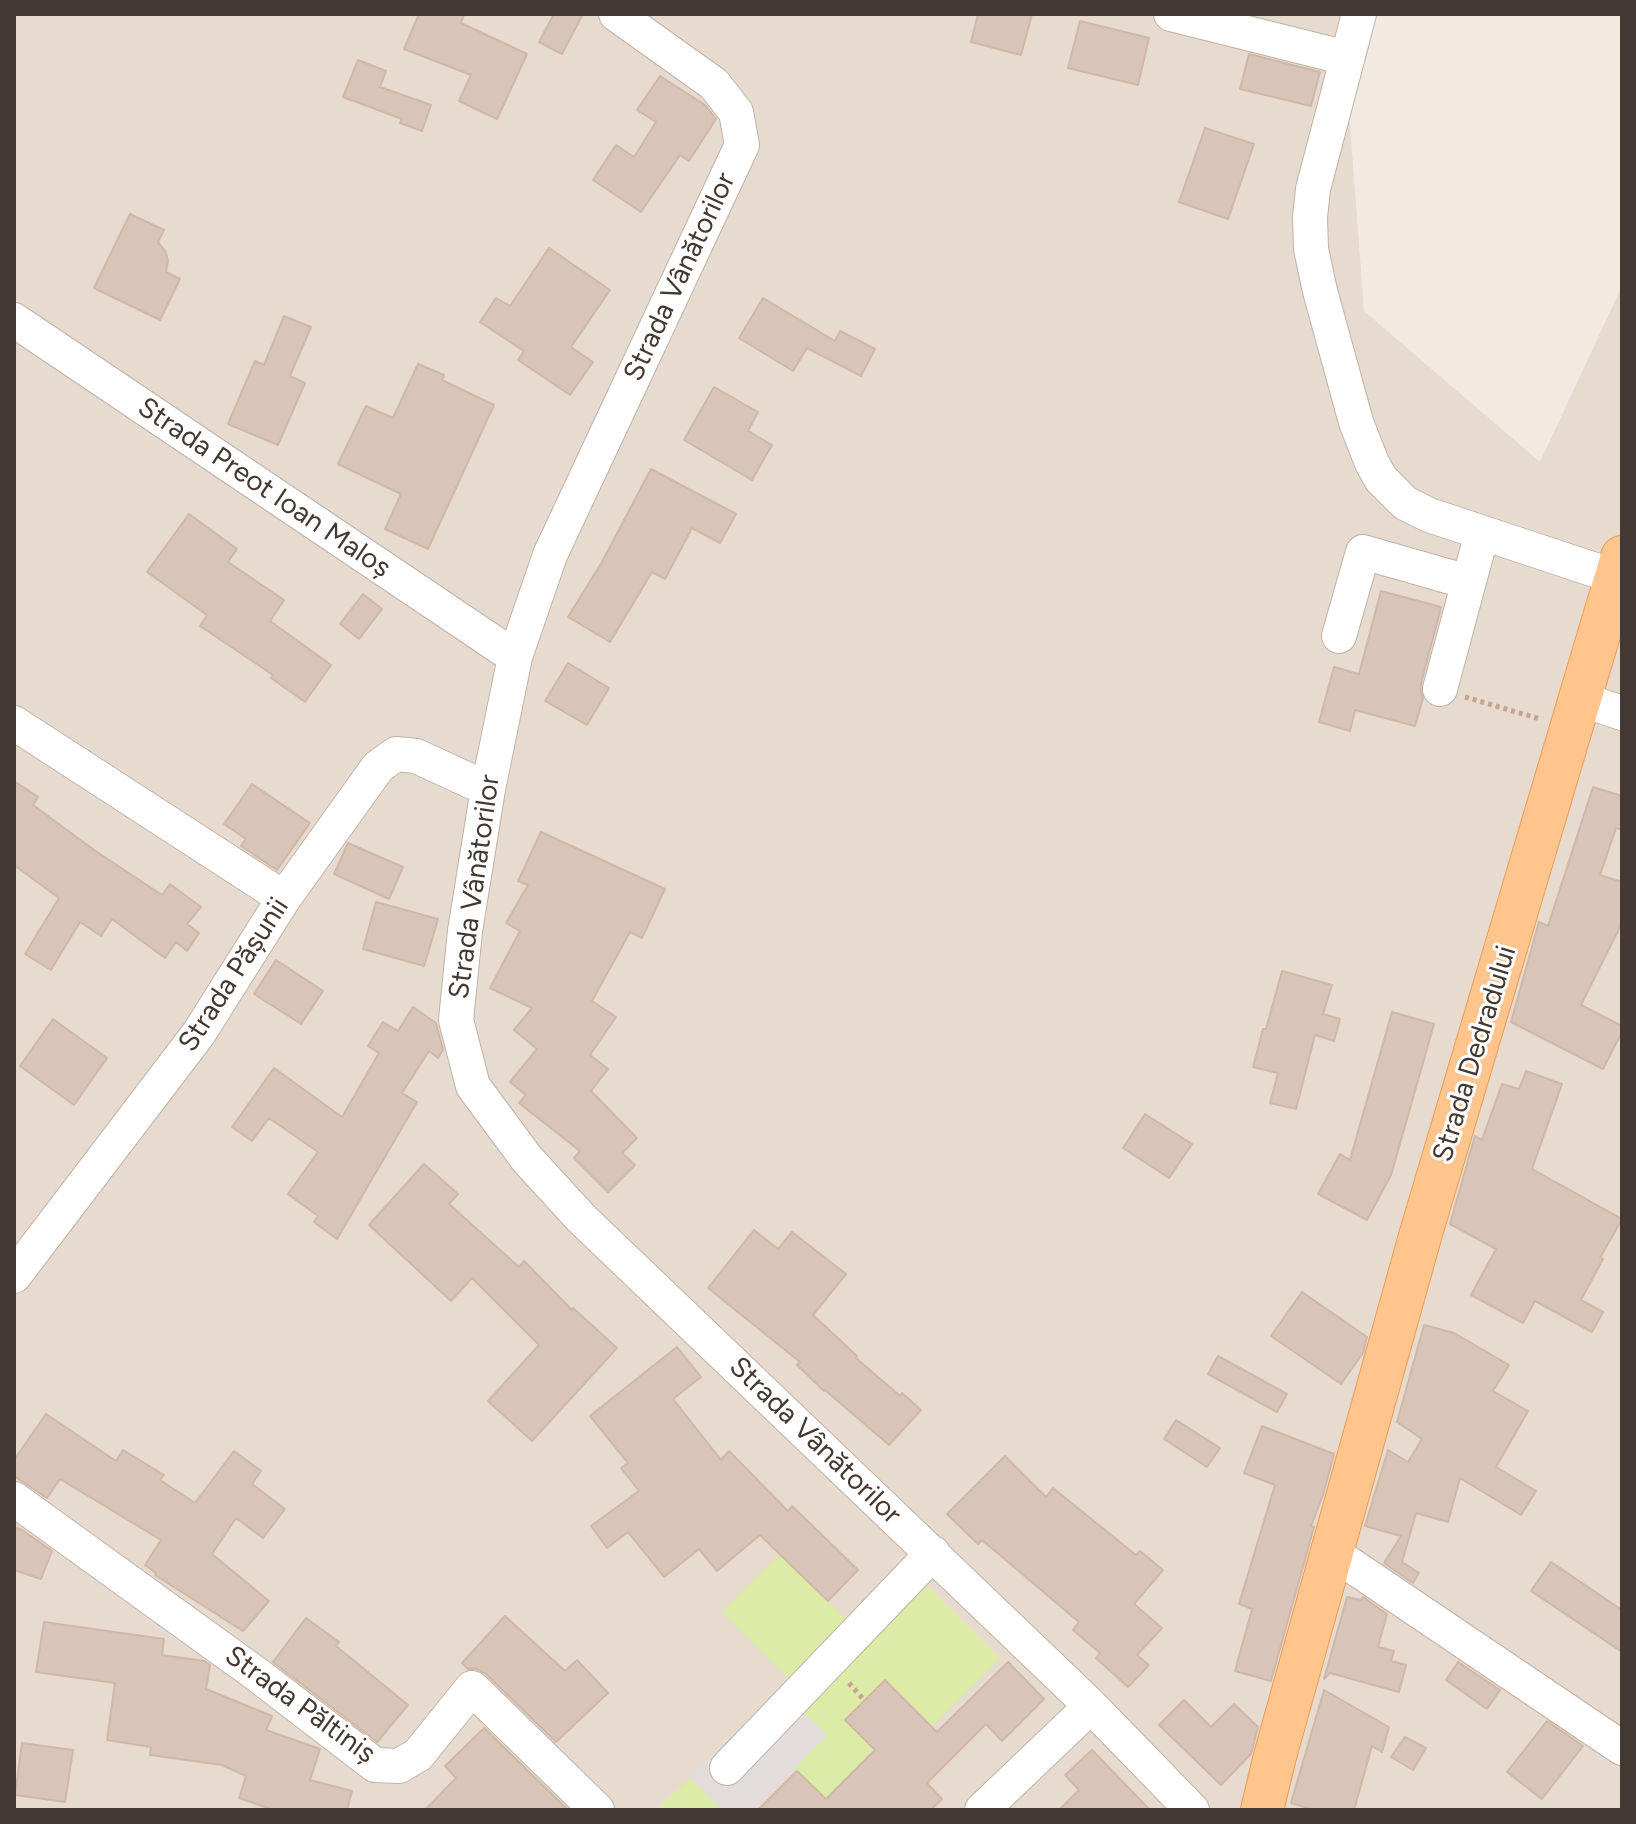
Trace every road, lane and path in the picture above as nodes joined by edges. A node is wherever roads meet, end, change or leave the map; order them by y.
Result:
1 (616, 14) edge
2 (1171, 14) edge
3 (1359, 14) edge
4 (1217, 20) edge
5 (1347, 58) junction
6 (14, 320) edge
7 (1482, 533) junction
8 (1619, 567) edge
9 (1468, 582) junction
10 (1339, 636) dead end
11 (515, 657) junction
12 (1440, 689) joint
13 (1576, 713) junction
14 (1622, 713) edge
15 (14, 723) edge
16 (488, 789) junction
17 (284, 898) junction
18 (14, 1276) edge
19 (14, 1499) edge
20 (933, 1553) junction
21 (1333, 1553) junction
22 (1091, 1706) junction
23 (1622, 1748) edge
24 (727, 1768) dead end
25 (597, 1810) edge
26 (982, 1810) edge
27 (1192, 1810) edge
28 (1262, 1810) edge

1 - 11 street, Strada Vânătorilor
2 - 4 street
3 - 5 street
4 - 5 street
5 - 7 street
6 - 11 street, Strada Preot Ioan Maloș
7 - 8 street
7 - 9 street
8 - 13 main road, Strada Dedradului
9 - 10 street
9 - 12 street
11 - 16 street, Strada Vânătorilor
12 - 13 path
13 - 14 street
13 - 21 main road, Strada Dedradului
15 - 17 street
16 - 17 street, Strada Pășunii
16 - 20 street, Strada Vânătorilor
17 - 18 street, Strada Pășunii
19 - 25 street, Strada Păltiniș
20 - 22 street, Strada Vânătorilor
20 - 24 street
21 - 23 street
21 - 28 main road, Strada Dedradului
22 - 26 street
22 - 27 street, Strada Vânătorilor

